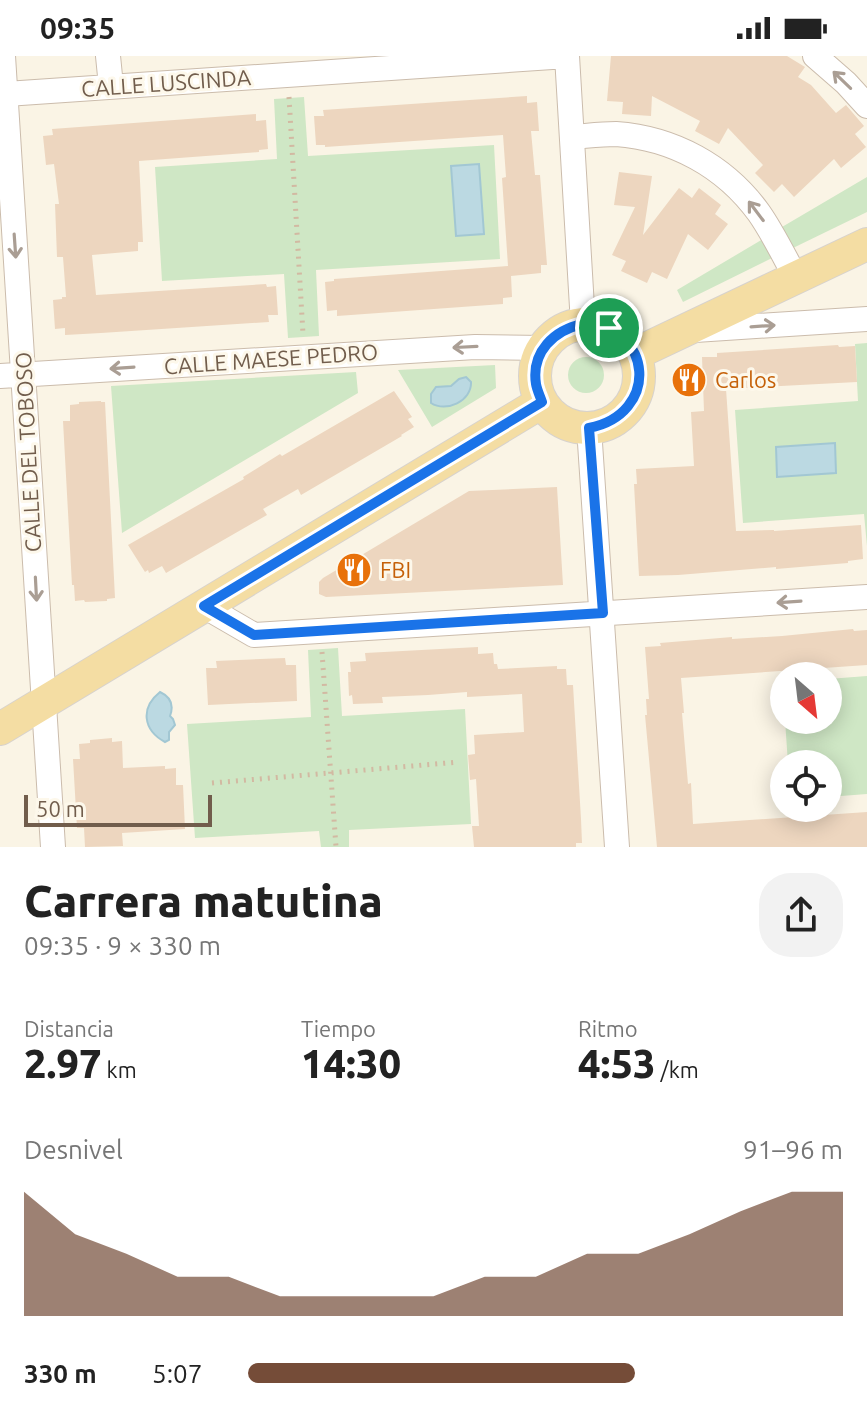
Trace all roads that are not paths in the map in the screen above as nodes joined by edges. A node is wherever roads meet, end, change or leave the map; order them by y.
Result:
1 (3, 56) edge
2 (108, 56) edge
3 (567, 56) edge
4 (815, 56) edge
5 (468, 59) edge
6 (111, 86) junction
7 (6, 94) junction
8 (867, 106) edge
9 (572, 137) junction
10 (867, 244) edge
11 (796, 278) junction
12 (867, 319) edge
13 (583, 324) junction
14 (685, 331) junction
15 (543, 348) junction
16 (635, 354) junction
17 (12, 375) edge
18 (542, 402) junction
19 (589, 428) junction
20 (867, 597) edge
21 (204, 606) junction
22 (603, 613) junction
23 (43, 703) junction
24 (0, 729) edge
25 (53, 847) edge
26 (617, 847) edge

1 - 7 street, CALLE DEL TOBOSO
2 - 6 street
3 - 5 street, CALLE LUSCINDA
3 - 9 street
8 -> 4 street
5 - 6 street, CALLE LUSCINDA
6 - 7 street, CALLE LUSCINDA
7 -> 17 street, CALLE DEL TOBOSO
11 -> 9 street
9 - 13 street
10 - 11 main road
11 - 14 main road
14 -> 12 street
13 - 15 main road
13 - 16 main road
14 - 16 main road
15 -> 17 street, CALLE MAESE PEDRO
15 - 18 main road
16 - 19 main road
17 -> 23 street, CALLE DEL TOBOSO
18 - 19 main road
18 - 21 main road
19 - 22 street
20 -> 22 street
21 - 22 street
21 - 23 main road
22 - 26 street
23 - 24 main road
23 - 25 street, CALLE DEL TOBOSO

